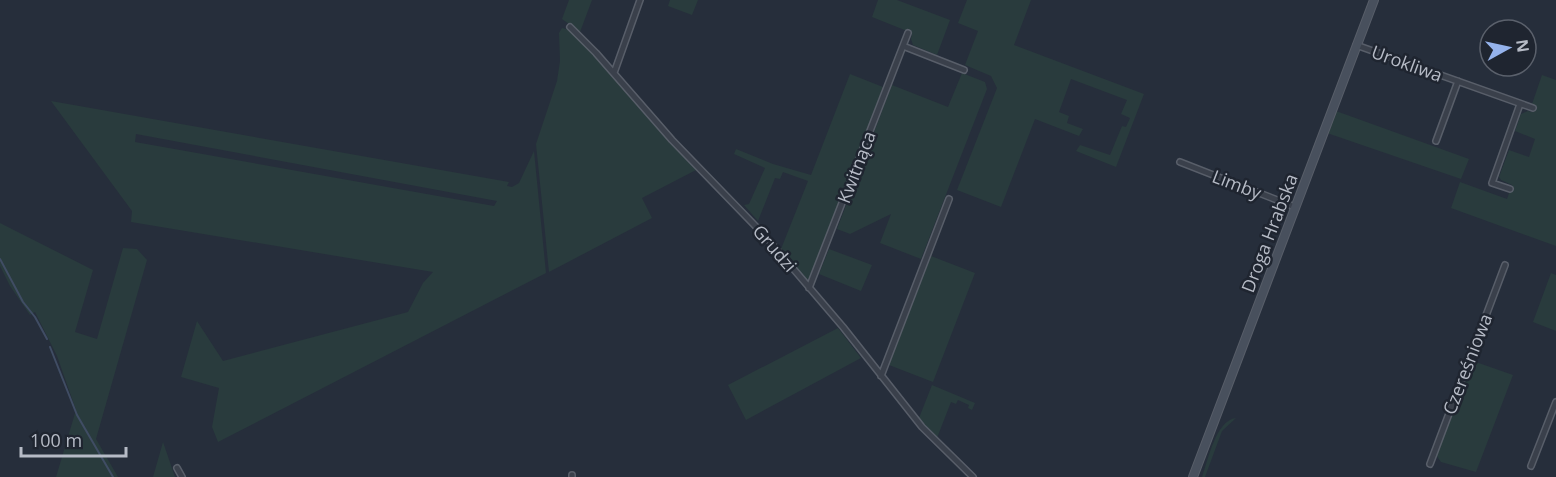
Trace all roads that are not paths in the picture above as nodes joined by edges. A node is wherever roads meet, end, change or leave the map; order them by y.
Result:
1 (640, 0) edge
2 (1374, 0) edge
3 (570, 27) dead end
4 (908, 33) dead end
5 (1356, 45) junction
6 (903, 46) junction
7 (964, 70) dead end
8 (614, 73) junction
9 (1458, 81) junction
10 (1520, 104) junction
11 (1533, 108) dead end
12 (1436, 141) dead end
13 (1180, 162) dead end
14 (1510, 189) dead end
15 (949, 199) dead end
16 (1295, 207) junction
17 (1505, 265) dead end
18 (809, 288) junction
19 (881, 376) junction
20 (1556, 402) edge
21 (1430, 464) dead end
22 (1531, 466) dead end
23 (177, 468) dead end
24 (182, 477) edge
25 (973, 477) edge
26 (1192, 477) edge

1 - 8 street
2 - 5 street, Droga Hrabska
3 - 8 street, Grudzi
4 - 6 street, Kwitnąca
5 - 9 street, Urokliwa
5 - 16 street, Droga Hrabska
6 - 7 street
6 - 18 street, Kwitnąca
8 - 18 street, Grudzi
9 - 10 street, Urokliwa
9 - 12 street, Urokliwa
10 - 11 street, Urokliwa
10 - 14 street
13 - 16 street, Limby
15 - 19 street
16 - 26 street, Droga Hrabska
17 - 21 street, Czereśniowa
18 - 19 street, Grudzi
19 - 25 street, Grudzi
20 - 22 street
23 - 24 street

